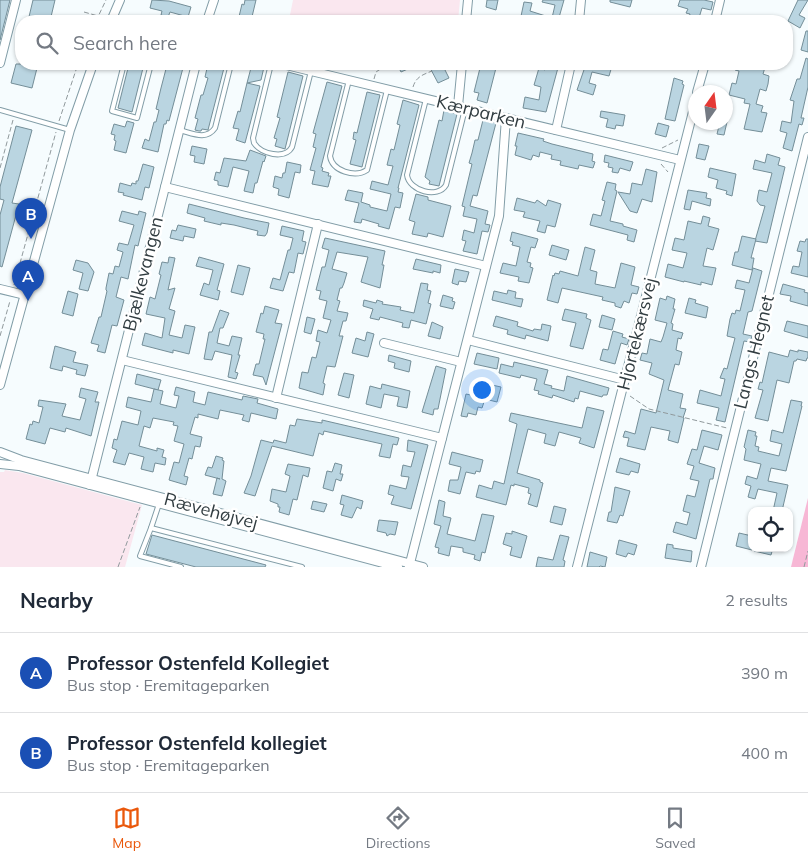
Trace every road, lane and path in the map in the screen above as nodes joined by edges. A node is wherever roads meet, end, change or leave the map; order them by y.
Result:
1 (16, 0) edge
2 (106, 0) edge
3 (120, 0) edge
4 (214, 0) edge
5 (468, 0) edge
6 (581, 0) edge
7 (720, 0) edge
8 (84, 12) dead end
9 (94, 15) edge
10 (98, 15) edge
11 (114, 15) edge
12 (209, 15) edge
13 (467, 15) edge
14 (580, 15) edge
15 (716, 15) edge
16 (0, 63) edge
17 (76, 70) edge
18 (91, 70) edge
19 (122, 70) edge
20 (149, 70) edge
21 (194, 70) edge
22 (230, 70) edge
23 (270, 70) edge
24 (307, 70) edge
25 (379, 70) edge
26 (432, 70) dead end
27 (462, 70) edge
28 (570, 70) edge
29 (704, 70) edge
30 (311, 71) junction
31 (349, 80) junction
32 (700, 85) edge
33 (373, 86) junction
34 (388, 89) junction
35 (411, 95) junction
36 (426, 99) junction
37 (461, 107) junction
38 (0, 110) edge
39 (15, 114) junction
40 (506, 118) junction
41 (57, 126) junction
42 (70, 130) junction
43 (179, 130) junction
44 (556, 130) junction
45 (688, 130) edge
46 (687, 136) junction
47 (808, 137) edge
48 (651, 153) junction
49 (680, 160) junction
50 (0, 168) edge
51 (675, 180) junction
52 (165, 187) junction
53 (318, 224) junction
54 (486, 266) junction
55 (0, 289) edge
56 (12, 292) junction
57 (25, 295) junction
58 (0, 336) edge
59 (468, 340) junction
60 (384, 343) dead end
61 (122, 360) junction
62 (462, 362) junction
63 (625, 380) junction
64 (0, 385) edge
65 (622, 391) junction
66 (276, 398) junction
67 (735, 430) junction
68 (442, 438) junction
69 (0, 452) edge
70 (0, 464) edge
71 (90, 482) junction
72 (143, 499) junction
73 (160, 503) junction
74 (151, 528) junction
75 (808, 553) edge
76 (409, 565) edge
77 (118, 567) edge
78 (181, 567) edge
79 (302, 567) edge
80 (398, 567) edge
81 (423, 567) edge
82 (577, 567) edge
83 (701, 567) edge
84 (804, 567) edge

1 - 16 street
2 - 10 path
3 - 11 street
4 - 12 street
5 - 13 street
6 - 14 street
7 - 15 street
8 - 9 path
17 - 41 path
18 - 42 street
19 - 20 lane
21 - 43 street, Bjælkevangen
22 - 43 lane
23 - 30 lane
24 - 30 street, Kærparken
25 - 33 path
26 - 35 path
27 - 37 street
28 - 44 street
29 - 32 street
30 - 31 street, Kærparken
31 - 33 street, Kærparken
31 - 34 lane
33 - 34 street, Kærparken
34 - 35 street, Kærparken
35 - 36 street, Kærparken
36 - 37 street, Kærparken
36 - 37 lane
37 - 40 street, Kærparken
38 - 39 lane
39 - 41 lane
39 - 50 path
40 - 44 street, Kærparken
40 - 54 street
41 - 42 lane
41 - 56 path
42 - 57 street
43 - 52 street, Bjælkevangen
44 - 48 street, Kærparken
45 - 46 street, Hjortekærsvej
46 - 48 path
46 - 49 street, Hjortekærsvej
47 - 67 street, Langs Hegnet
48 - 49 street, Kærparken
48 - 51 path
49 - 51 street, Hjortekærsvej
51 - 63 street, Hjortekærsvej
52 - 53 street
52 - 61 street, Bjælkevangen
53 - 54 street
53 - 66 street
54 - 59 street
55 - 56 street
56 - 57 street
56 - 58 path
57 - 64 street
59 - 62 street
59 - 63 street
60 - 62 street
61 - 66 street
61 - 71 street, Bjælkevangen
62 - 68 street
63 - 65 street, Hjortekærsvej
65 - 67 path
65 - 82 street, Hjortekærsvej
66 - 68 street
67 - 83 street, Langs Hegnet
68 - 76 street
69 - 71 street, Rævehøjvej
70 - 71 street, Rævehøjvej
71 - 72 street, Rævehøjvej
71 - 76 street, Rævehøjvej
72 - 73 street, Rævehøjvej
72 - 77 path
73 - 74 lane
73 - 80 street, Rævehøjvej
74 - 78 lane
74 - 79 lane
75 - 84 path
76 - 81 street, Rævehøjvej

